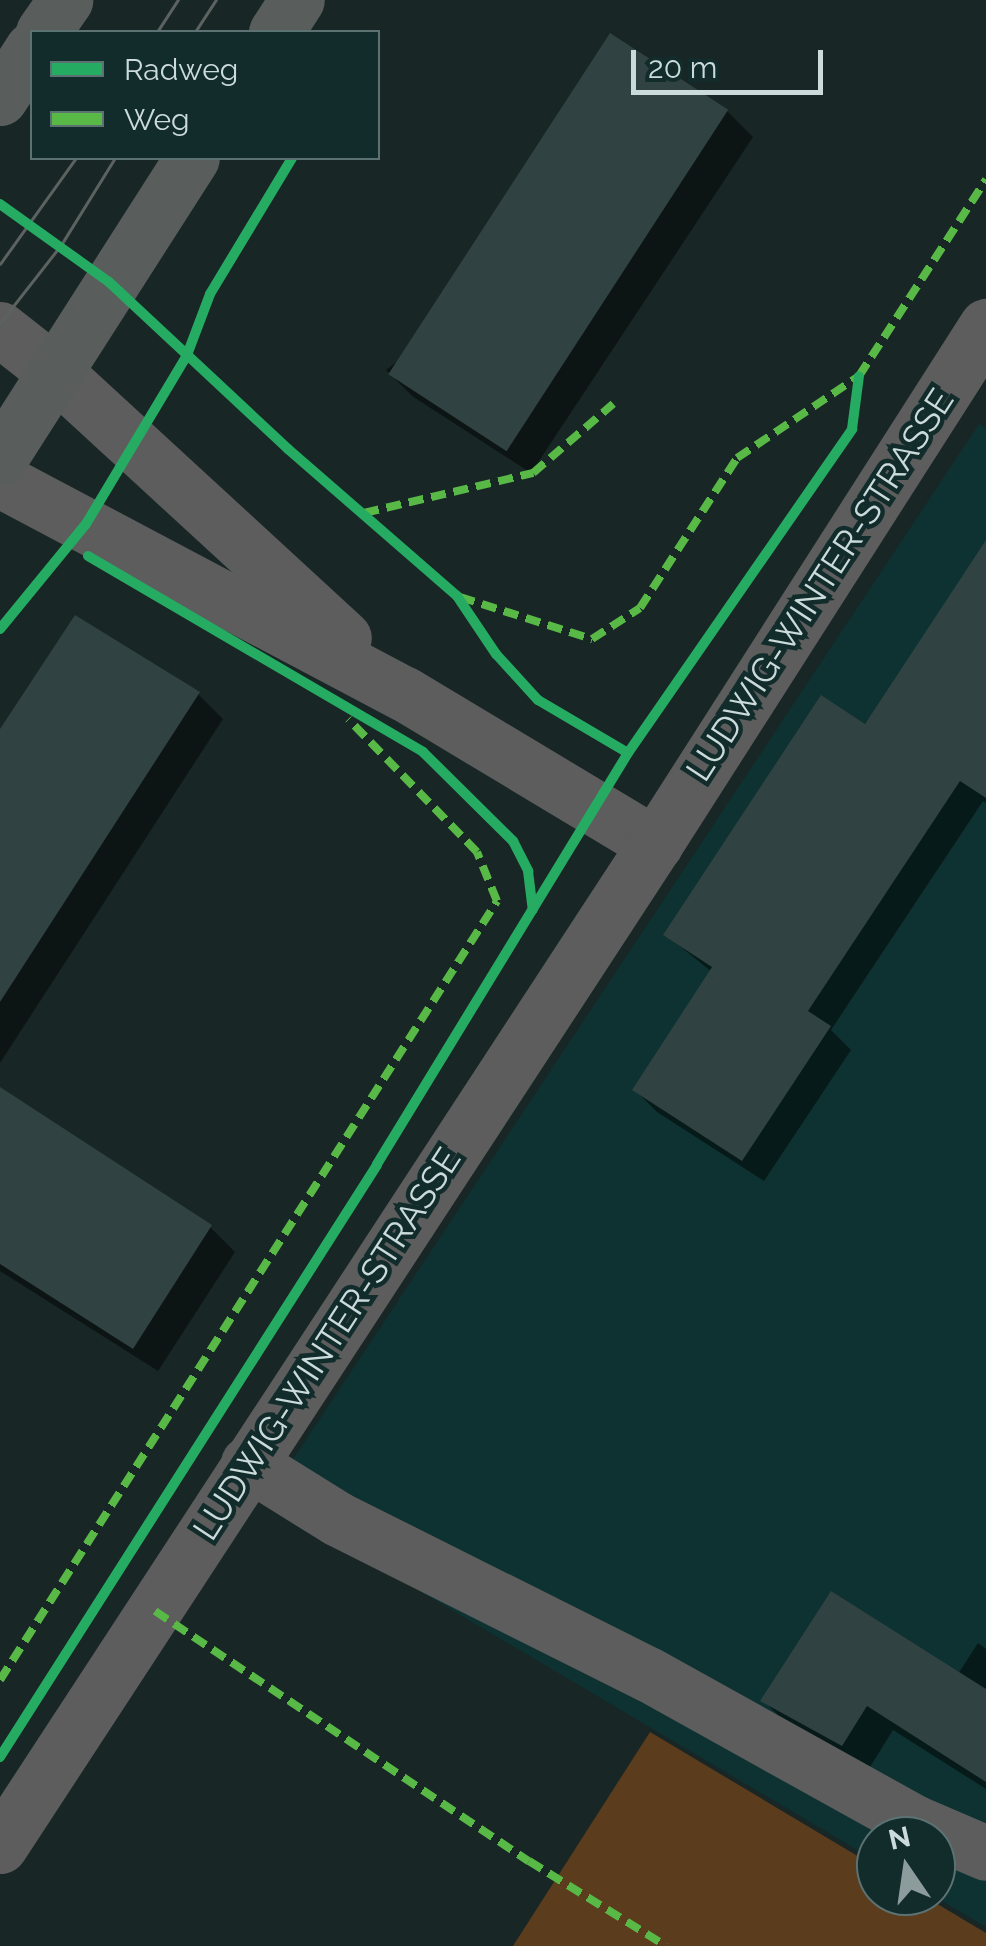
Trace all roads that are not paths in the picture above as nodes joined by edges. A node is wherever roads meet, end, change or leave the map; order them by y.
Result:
1 (64, 0) edge
2 (297, 0) edge
3 (44, 30) edge
4 (277, 30) edge
5 (30, 52) edge
6 (0, 98) edge
7 (191, 160) edge
8 (986, 326) edge
9 (0, 328) edge
10 (56, 373) junction
11 (971, 382) edge
12 (0, 458) edge
13 (0, 480) edge
14 (406, 694) junction
15 (655, 844) junction
16 (248, 1464) junction
17 (0, 1846) edge
18 (986, 1853) edge

1 - 3 main road
2 - 4 main road
5 - 6 main road
7 - 10 main road
8 - 11 street, LUDWIG-WINTER-STRASSE
9 - 10 street
10 - 12 main road
10 - 14 street
11 - 15 street, LUDWIG-WINTER-STRASSE
13 - 14 street
14 - 15 street
15 - 16 street, LUDWIG-WINTER-STRASSE
16 - 17 street, LUDWIG-WINTER-STRASSE
16 - 18 street

